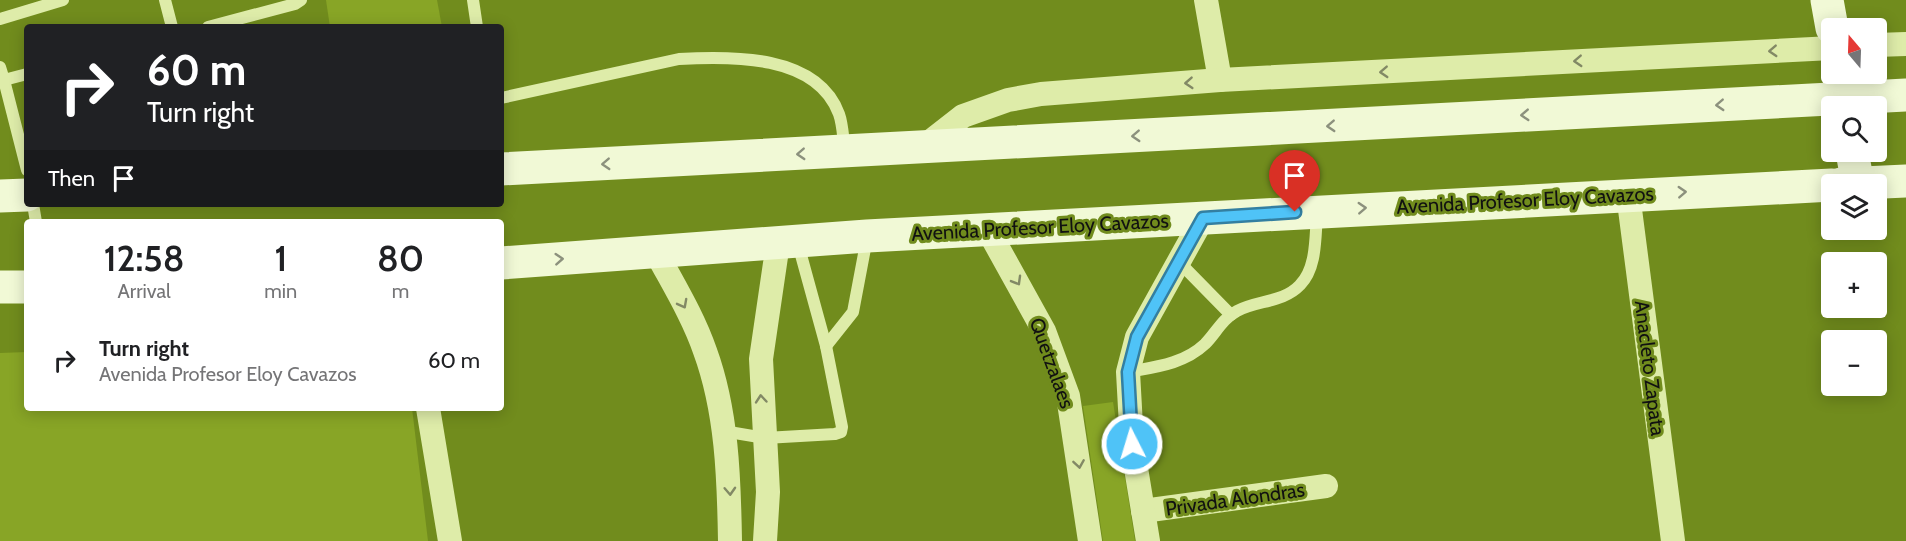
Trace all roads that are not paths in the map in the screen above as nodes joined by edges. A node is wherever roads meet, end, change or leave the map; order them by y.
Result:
1 (63, 0) edge
2 (165, 0) edge
3 (301, 0) edge
4 (473, 0) edge
5 (1206, 0) edge
6 (1827, 0) edge
7 (1830, 18) edge
8 (0, 19) edge
9 (171, 24) edge
10 (219, 24) edge
11 (477, 24) edge
12 (1906, 44) edge
13 (1887, 45) edge
14 (1821, 49) edge
15 (0, 67) edge
16 (24, 75) edge
17 (1220, 80) junction
18 (2, 81) edge
19 (1841, 93) edge
20 (1906, 95) edge
21 (504, 97) edge
22 (922, 148) junction
23 (845, 152) junction
24 (24, 159) edge
25 (504, 169) edge
26 (1906, 182) edge
27 (1887, 183) edge
28 (1821, 185) edge
29 (1628, 194) junction
30 (24, 195) edge
31 (0, 196) edge
32 (1318, 210) junction
33 (1203, 218) junction
34 (988, 231) junction
35 (867, 237) junction
36 (788, 243) junction
37 (656, 252) junction
38 (504, 263) edge
39 (1180, 263) junction
40 (24, 286) edge
41 (0, 287) edge
42 (1231, 315) junction
43 (826, 346) junction
44 (1128, 372) junction
45 (428, 411) edge
46 (723, 430) junction
47 (765, 438) junction
48 (1326, 486) dead end
49 (1143, 511) junction
50 (450, 541) edge
51 (730, 541) edge
52 (765, 541) edge
53 (1090, 541) edge
54 (1148, 541) edge
55 (1673, 541) edge

1 - 8 lane
2 - 9 lane
3 - 10 lane
4 - 11 lane
5 - 17 street
6 - 7 main road
12 - 13 street
14 -> 17 street
15 - 18 lane
16 - 18 lane
17 -> 22 street
18 - 24 lane
19 - 20 main road
19 -> 22 main road
21 - 23 lane
22 - 23 main road
23 -> 25 main road
26 - 27 main road
29 -> 28 main road, Avenida Profesor Eloy Cavazos
32 -> 29 main road, Avenida Profesor Eloy Cavazos
29 - 55 street, Anacleto Zapata
30 - 31 main road
32 - 33 main road, Avenida Profesor Eloy Cavazos
32 - 42 lane
33 - 34 main road, Avenida Profesor Eloy Cavazos
33 - 39 street
34 - 35 main road, Avenida Profesor Eloy Cavazos
34 -> 53 street, Quetzalaes
35 - 36 main road, Avenida Profesor Eloy Cavazos
35 - 43 lane
36 - 37 main road, Avenida Profesor Eloy Cavazos
36 - 43 lane
47 -> 36 street
38 -> 37 main road, Avenida Profesor Eloy Cavazos
37 -> 46 street
39 - 42 lane
39 - 44 street
40 - 41 main road
42 - 44 lane
43 - 47 lane
44 - 49 street
45 - 50 street
46 - 47 lane
46 -> 51 street
47 - 52 street
48 - 49 street, Privada Alondras
49 - 54 street

